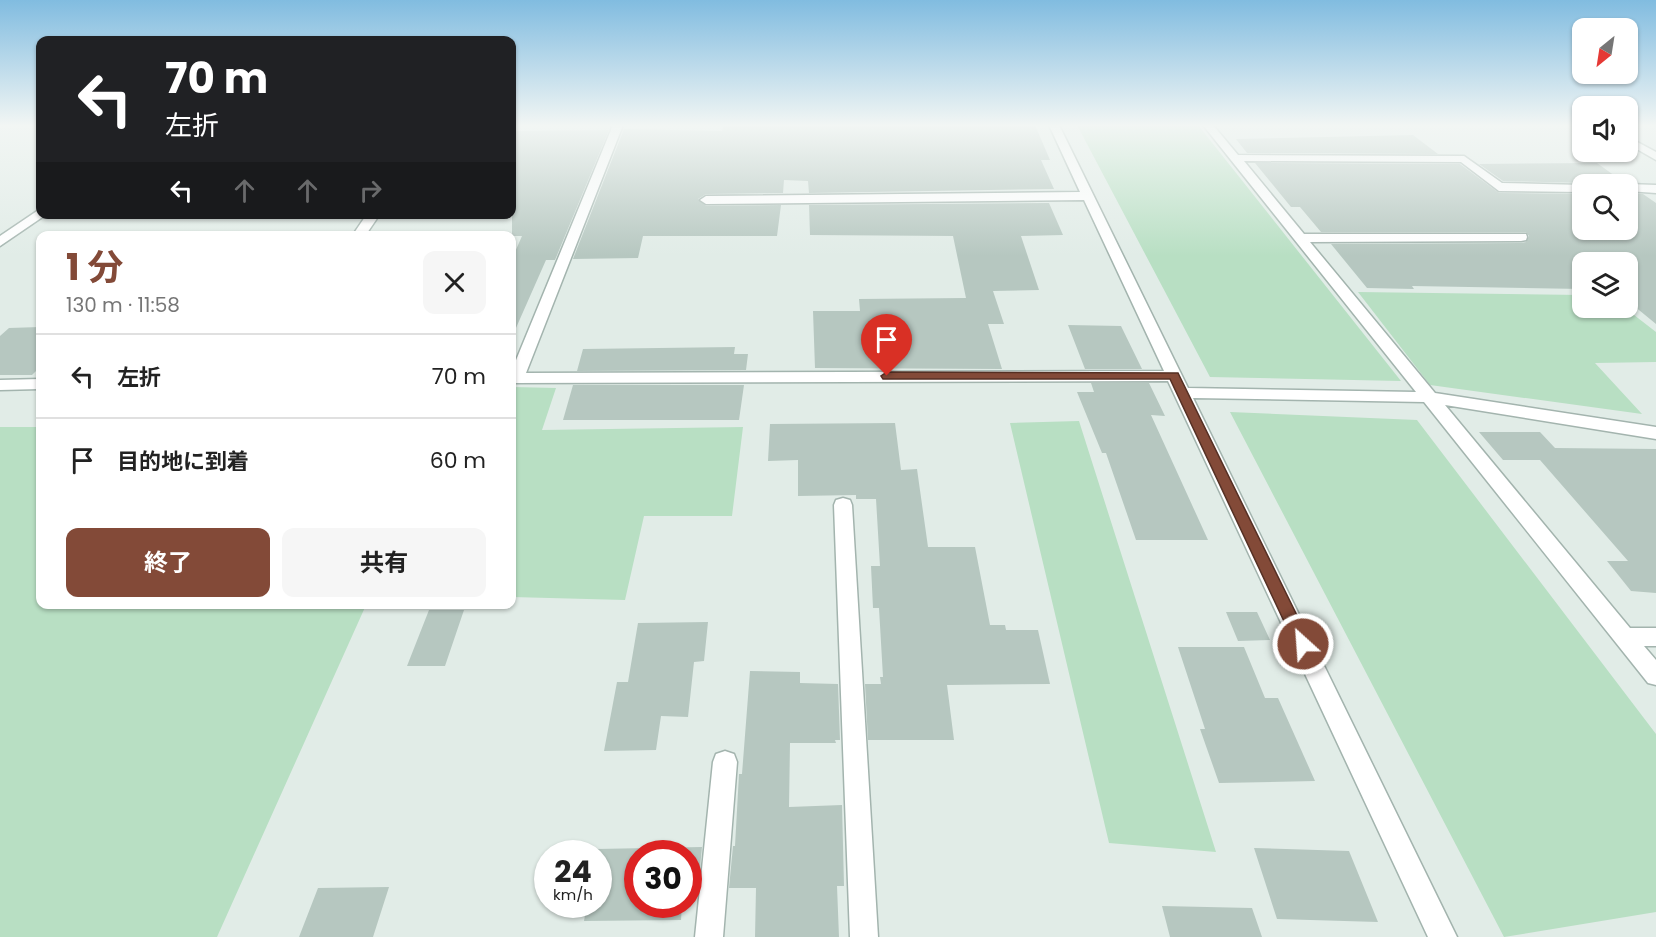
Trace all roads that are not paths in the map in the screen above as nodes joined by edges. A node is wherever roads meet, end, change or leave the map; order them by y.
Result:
1 (600, 169) edge
2 (1075, 169) edge
3 (1244, 169) edge
4 (1476, 169) edge
5 (1572, 188) edge
6 (1638, 188) edge
7 (1656, 189) edge
8 (1088, 196) junction
9 (706, 200) dead end
10 (36, 216) edge
11 (1521, 237) dead end
12 (1300, 238) junction
13 (0, 242) edge
14 (516, 373) edge
15 (516, 378) edge
16 (36, 384) edge
17 (0, 385) edge
18 (1178, 385) junction
19 (1429, 397) junction
20 (1656, 433) edge
21 (843, 505) dead end
22 (1624, 637) junction
23 (1656, 637) edge
24 (1656, 676) edge
25 (725, 762) dead end
26 (709, 937) edge
27 (864, 937) edge
28 (1443, 937) edge

1 - 14 street
2 - 8 street
3 - 12 street
4 - 5 street
6 - 7 street
8 - 9 street
8 - 18 street
10 - 13 street
11 - 12 street
12 - 19 street
15 - 18 street
16 - 17 street
18 - 19 street
18 - 28 street
19 - 20 street
19 - 22 street
21 - 27 street
22 - 23 street
22 - 24 street
25 - 26 street

